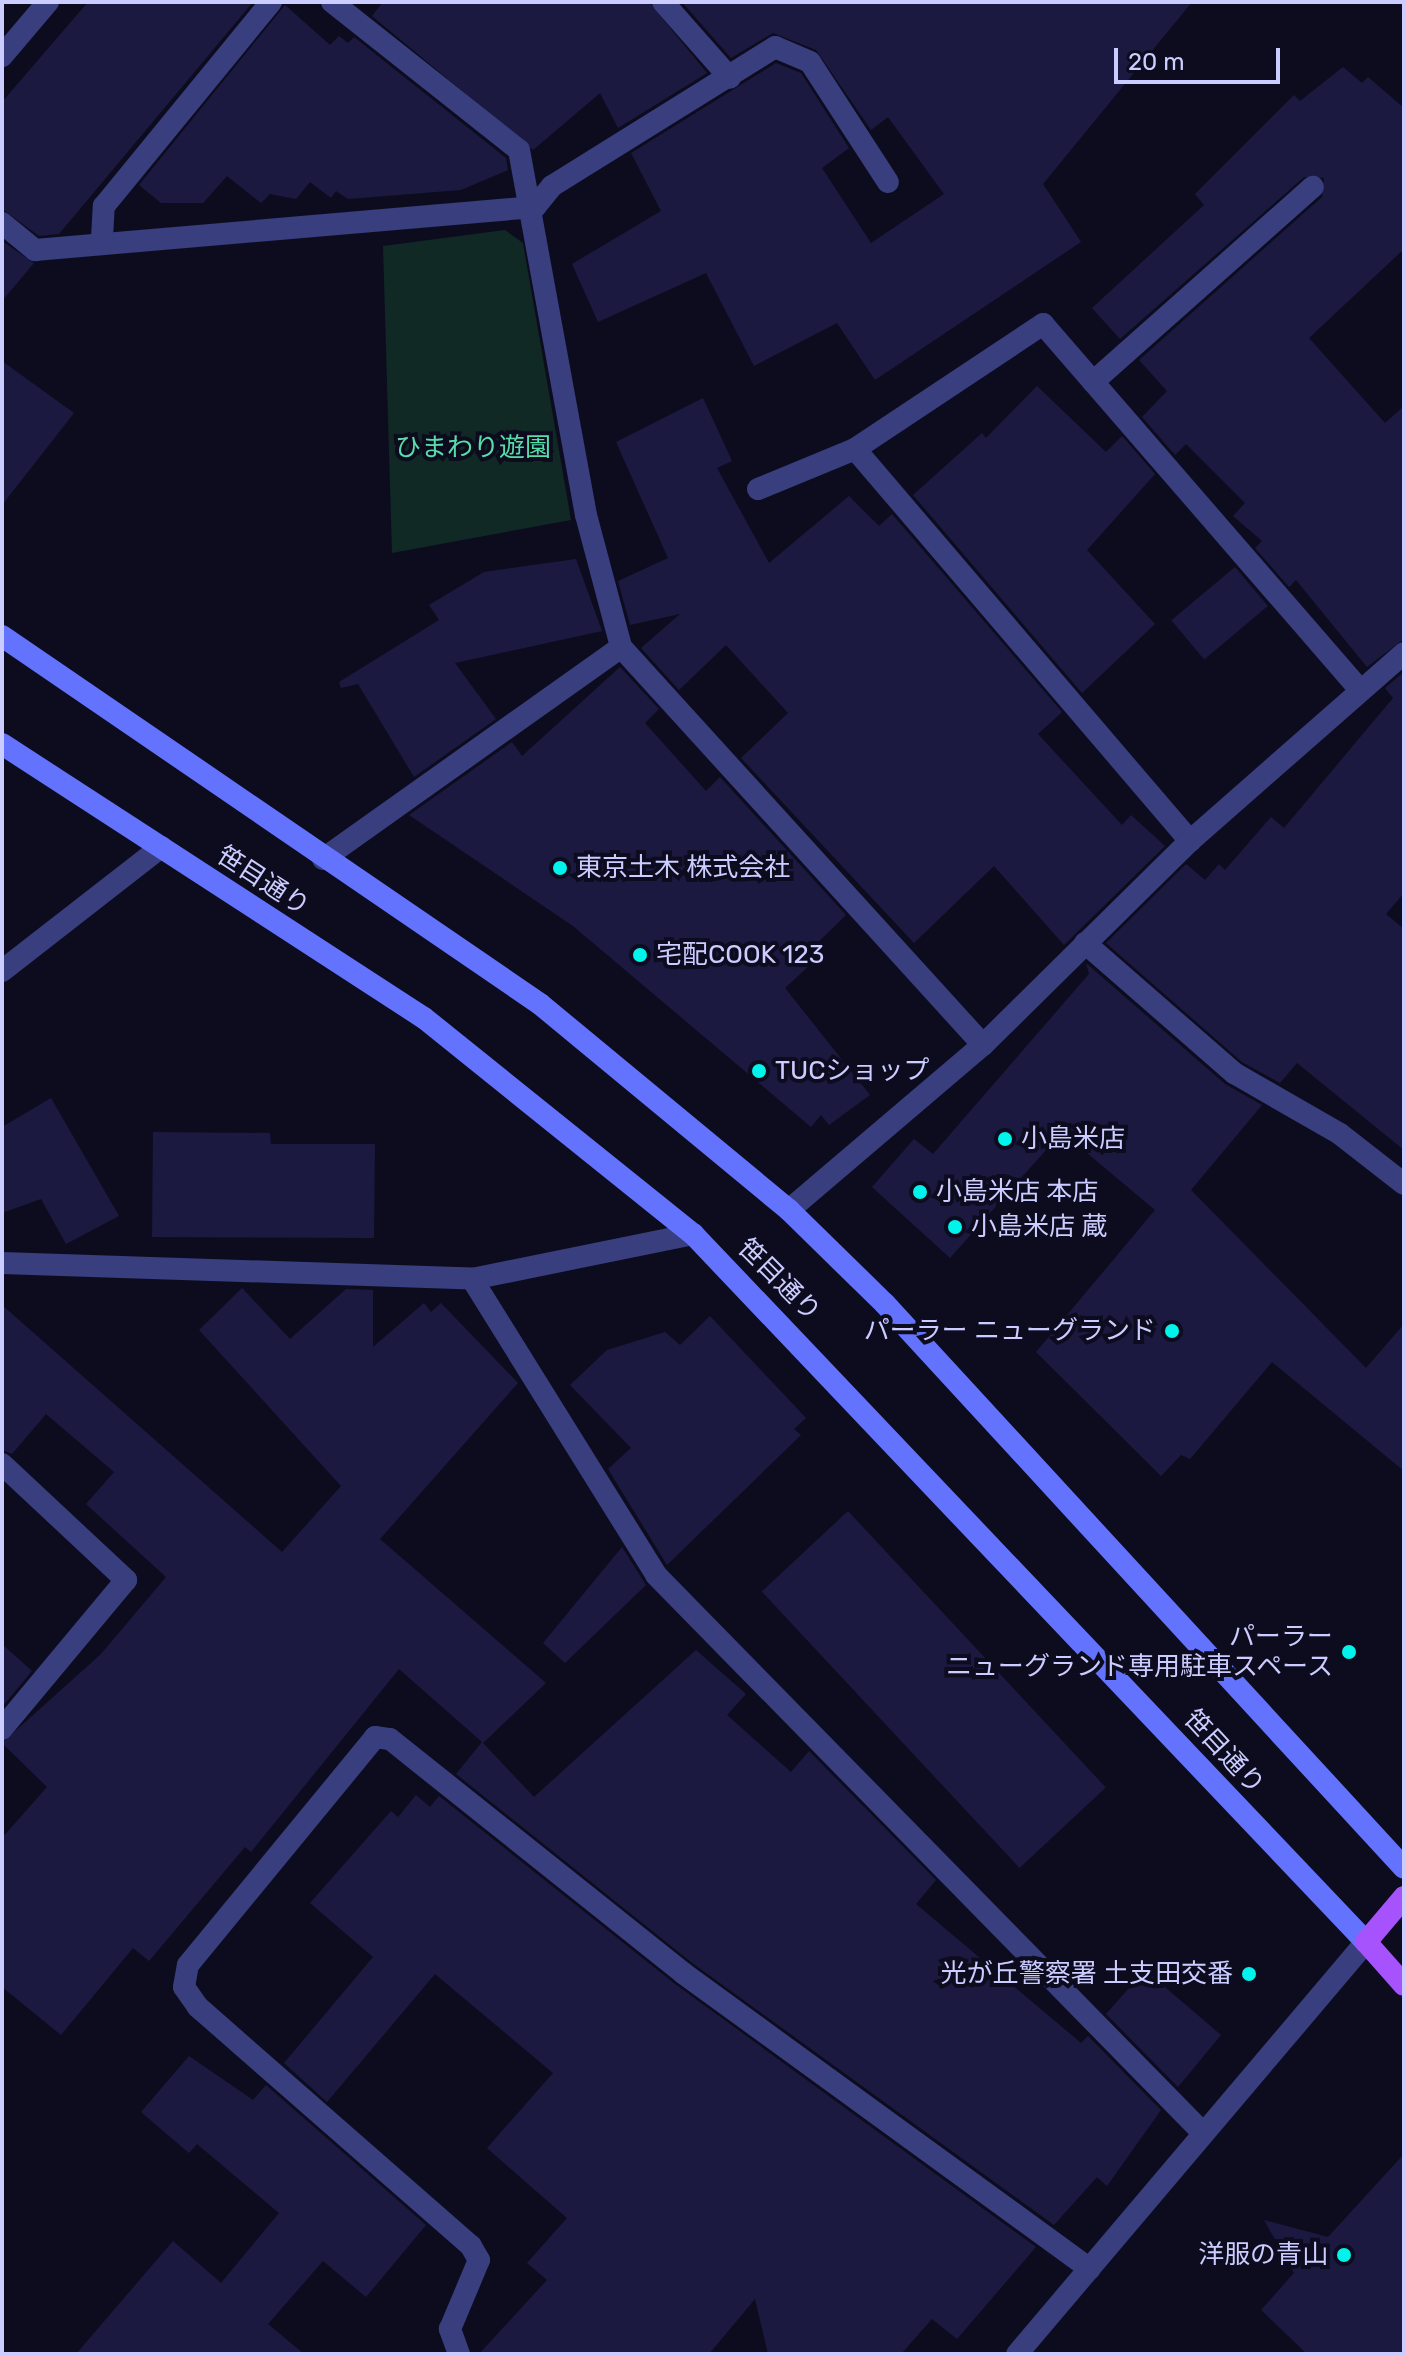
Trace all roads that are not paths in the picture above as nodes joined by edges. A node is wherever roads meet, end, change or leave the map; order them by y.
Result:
1 (48, 2) edge
2 (271, 2) edge
3 (332, 2) edge
4 (663, 2) edge
5 (2, 56) edge
6 (730, 78) junction
7 (888, 182) dead end
8 (1313, 187) dead end
9 (535, 207) junction
10 (2, 223) edge
11 (102, 239) junction
12 (1093, 382) junction
13 (855, 449) junction
14 (758, 489) dead end
15 (2, 636) edge
16 (621, 647) junction
17 (1404, 653) edge
18 (1358, 688) junction
19 (2, 744) edge
20 (1190, 841) junction
21 (161, 847) junction
22 (323, 859) junction
23 (1085, 943) junction
24 (2, 971) edge
25 (983, 1045) junction
26 (1404, 1184) edge
27 (789, 1210) junction
28 (693, 1234) junction
29 (2, 1263) edge
30 (472, 1279) junction
31 (2, 1464) edge
32 (2, 1729) edge
33 (1404, 1868) edge
34 (1404, 1897) edge
35 (1366, 1942) junction
36 (1404, 1985) edge
37 (1202, 2132) junction
38 (1090, 2269) junction
39 (459, 2354) edge
40 (1017, 2354) edge

1 - 5 street
2 - 11 street
3 - 9 street
4 - 6 street
6 - 7 street
6 - 9 street
8 - 12 street
9 - 11 street
9 - 16 street
10 - 11 street
12 - 13 street
12 - 18 street
13 - 14 street
13 - 20 street
15 - 22 main road, 笹目通り
16 - 22 street
16 - 25 street
17 - 18 street
18 - 20 street
19 - 21 main road, 笹目通り
20 - 23 street
21 - 24 street
21 - 28 main road, 笹目通り
22 - 27 main road, 笹目通り
23 - 25 street
23 - 26 street
25 - 27 street
27 - 33 main road, 笹目通り
28 - 30 street
28 - 35 main road, 笹目通り
29 - 30 street
30 - 37 street
31 - 32 street
34 - 35 main road
35 - 36 main road, 笹目通り
35 - 37 street
37 - 38 street
38 - 39 street
38 - 40 street

